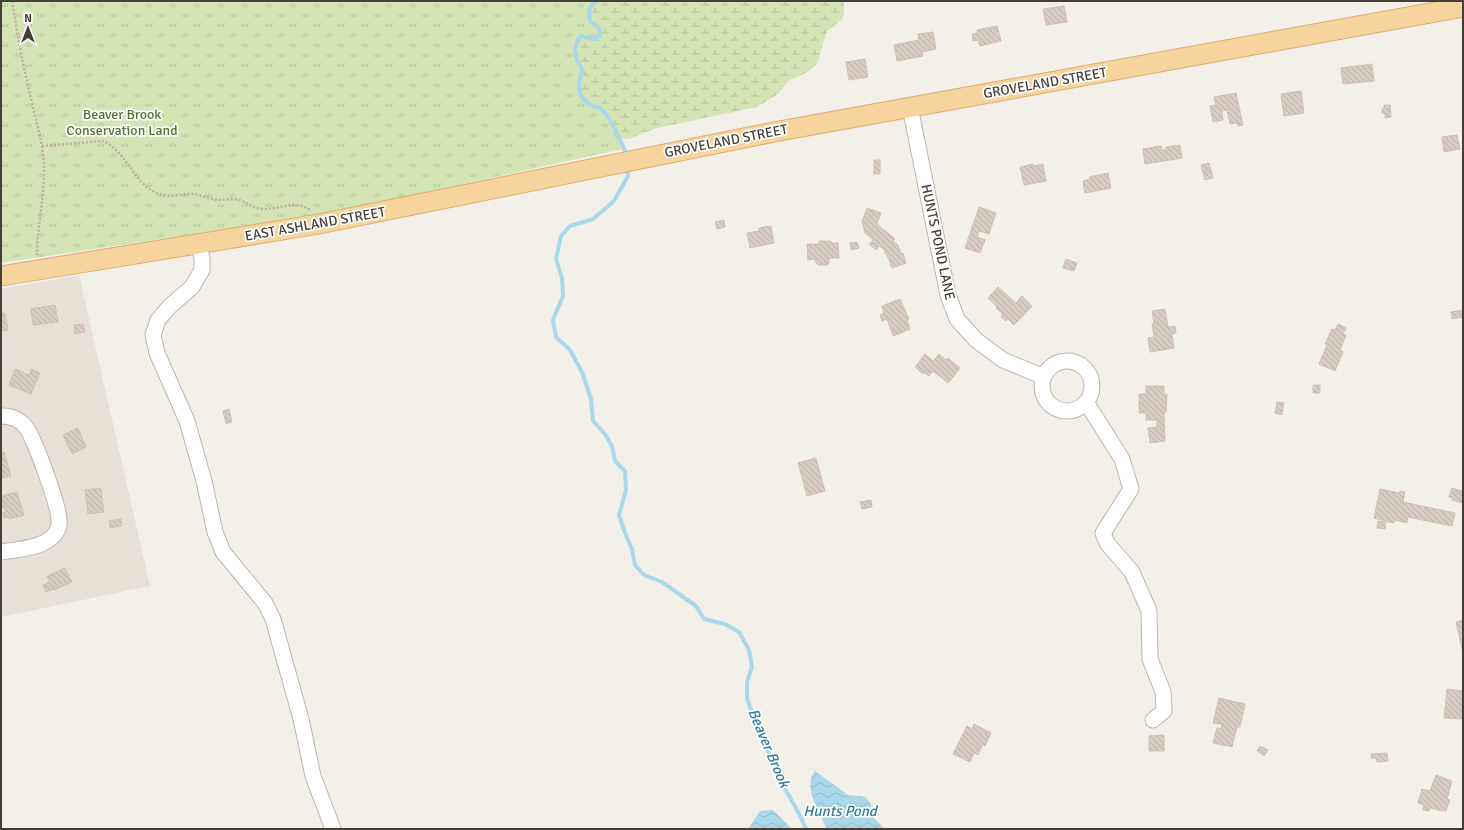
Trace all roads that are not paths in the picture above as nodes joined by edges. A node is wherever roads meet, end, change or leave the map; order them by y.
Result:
1 (1463, 7) edge
2 (910, 107) junction
3 (628, 161) joint
4 (199, 244) junction
5 (1, 276) edge
6 (1044, 376) junction
7 (1086, 402) junction
8 (1, 416) edge
9 (1, 552) edge
10 (1153, 720) dead end
11 (333, 829) edge

1 - 2 main road, GROVELAND STREET
2 - 3 main road, GROVELAND STREET
2 - 6 street, HUNTS POND LANE
3 - 4 main road, EAST ASHLAND STREET
4 - 5 main road, EAST ASHLAND STREET
4 - 11 street
6 - 7 street
6 - 7 street
7 - 10 street
8 - 9 street

